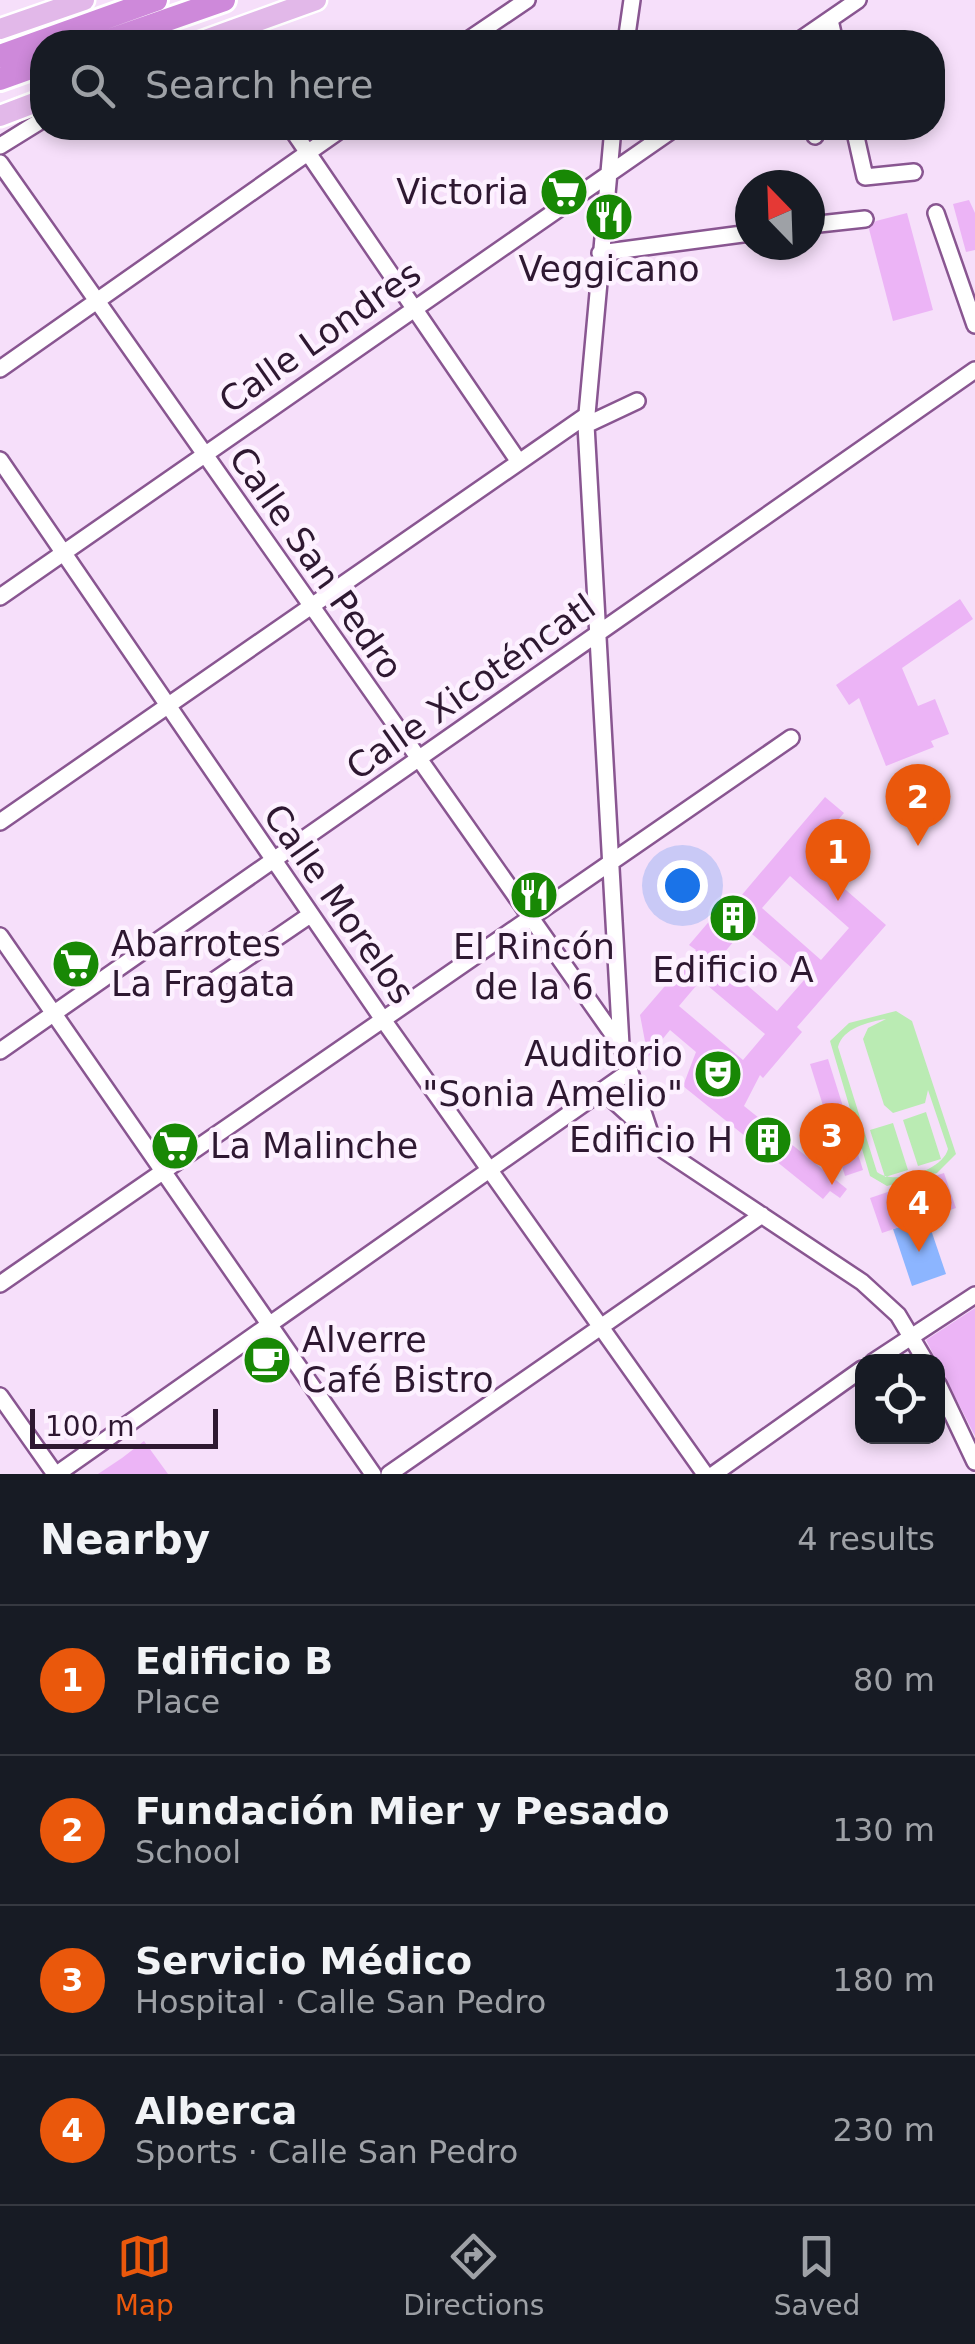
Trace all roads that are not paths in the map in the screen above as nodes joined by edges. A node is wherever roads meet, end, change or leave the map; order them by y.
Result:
1 (84, 0) edge
2 (156, 0) edge
3 (224, 0) edge
4 (316, 0) edge
5 (526, 0) edge
6 (632, 0) edge
7 (858, 0) edge
8 (830, 20) junction
9 (0, 29) edge
10 (72, 30) edge
11 (138, 30) edge
12 (247, 30) edge
13 (482, 30) edge
14 (628, 30) edge
15 (815, 30) edge
16 (832, 30) edge
17 (30, 45) edge
18 (0, 56) edge
19 (30, 68) edge
20 (0, 79) edge
21 (30, 105) edge
22 (0, 116) edge
23 (30, 127) edge
24 (300, 140) edge
25 (325, 140) edge
26 (612, 140) edge
27 (657, 140) edge
28 (857, 140) edge
29 (0, 146) edge
30 (308, 152) junction
31 (0, 163) edge
32 (914, 172) dead end
33 (607, 175) junction
34 (936, 213) dead end
35 (865, 219) dead end
36 (825, 223) edge
37 (735, 235) edge
38 (608, 253) junction
39 (97, 301) junction
40 (415, 308) junction
41 (975, 326) edge
42 (0, 369) edge
43 (975, 370) edge
44 (637, 401) dead end
45 (587, 420) junction
46 (202, 454) junction
47 (0, 460) edge
48 (519, 462) junction
49 (64, 552) junction
50 (0, 596) edge
51 (311, 606) junction
52 (595, 638) junction
53 (167, 707) junction
54 (791, 738) dead end
55 (418, 760) junction
56 (0, 822) edge
57 (274, 862) junction
58 (612, 865) junction
59 (310, 915) junction
60 (532, 919) junction
61 (0, 936) edge
62 (212, 982) dead end
63 (54, 1014) junction
64 (384, 1021) junction
65 (621, 1045) junction
66 (0, 1052) edge
67 (630, 1071) junction
68 (602, 1090) junction
69 (650, 1133) junction
70 (162, 1170) junction
71 (489, 1171) junction
72 (762, 1216) junction
73 (0, 1284) edge
74 (975, 1295) edge
75 (270, 1324) junction
76 (601, 1326) junction
77 (911, 1335) junction
78 (885, 1354) edge
79 (922, 1354) edge
80 (855, 1374) edge
81 (0, 1396) edge
82 (945, 1399) edge
83 (975, 1462) edge
84 (56, 1474) edge
85 (374, 1474) edge
86 (389, 1474) edge
87 (705, 1474) edge
88 (714, 1474) edge

1 - 9 main road
2 - 10 highway
3 - 11 highway
4 - 12 main road
5 - 13 street
6 - 14 street
7 - 8 street
8 - 15 street
8 - 16 street
17 - 18 highway
19 - 20 highway
21 - 22 main road
23 - 29 street
24 - 30 street
25 - 30 street
26 - 33 street
27 - 33 street, Calle Londres
28 - 32 street
30 - 39 street
30 - 40 street
31 - 39 street, Calle San Pedro
33 - 38 street
33 - 40 street, Calle Londres
34 - 41 street
35 - 36 street
37 - 38 street
38 - 45 street
39 - 42 street
39 - 46 street, Calle San Pedro
40 - 46 street, Calle Londres
40 - 48 street
43 - 52 street, Calle Xicoténcatl
44 - 45 street
45 - 48 street
45 - 52 street
46 - 49 street, Calle Londres
46 - 51 street, Calle San Pedro
47 - 49 street, Calle Morelos
48 - 51 street
49 - 50 street, Calle Londres
49 - 53 street, Calle Morelos
51 - 53 street
51 - 55 street, Calle San Pedro
52 - 55 street, Calle Xicoténcatl
52 - 58 street
53 - 56 street
53 - 57 street, Calle Morelos
54 - 58 street
55 - 57 street, Calle Xicoténcatl
55 - 60 street, Calle San Pedro
57 - 59 street, Calle Morelos
57 - 63 street, Calle Xicoténcatl
58 - 60 street
58 - 65 street
59 - 62 street
59 - 64 street, Calle Morelos
60 - 64 street
60 - 65 street, Calle San Pedro
61 - 63 street
63 - 66 street, Calle Xicoténcatl
63 - 70 street
64 - 70 street
64 - 71 street, Calle Morelos
65 - 67 street
67 - 68 street
67 - 69 street
68 - 69 street
68 - 71 street
69 - 72 street
70 - 73 street
70 - 75 street
71 - 75 street
71 - 76 street, Calle Morelos
72 - 76 street
72 - 77 street
74 - 77 street
75 - 84 street
75 - 85 street
76 - 86 street
76 - 87 street, Calle Morelos
77 - 78 street
77 - 79 street
80 - 88 street
81 - 84 street
82 - 83 street

